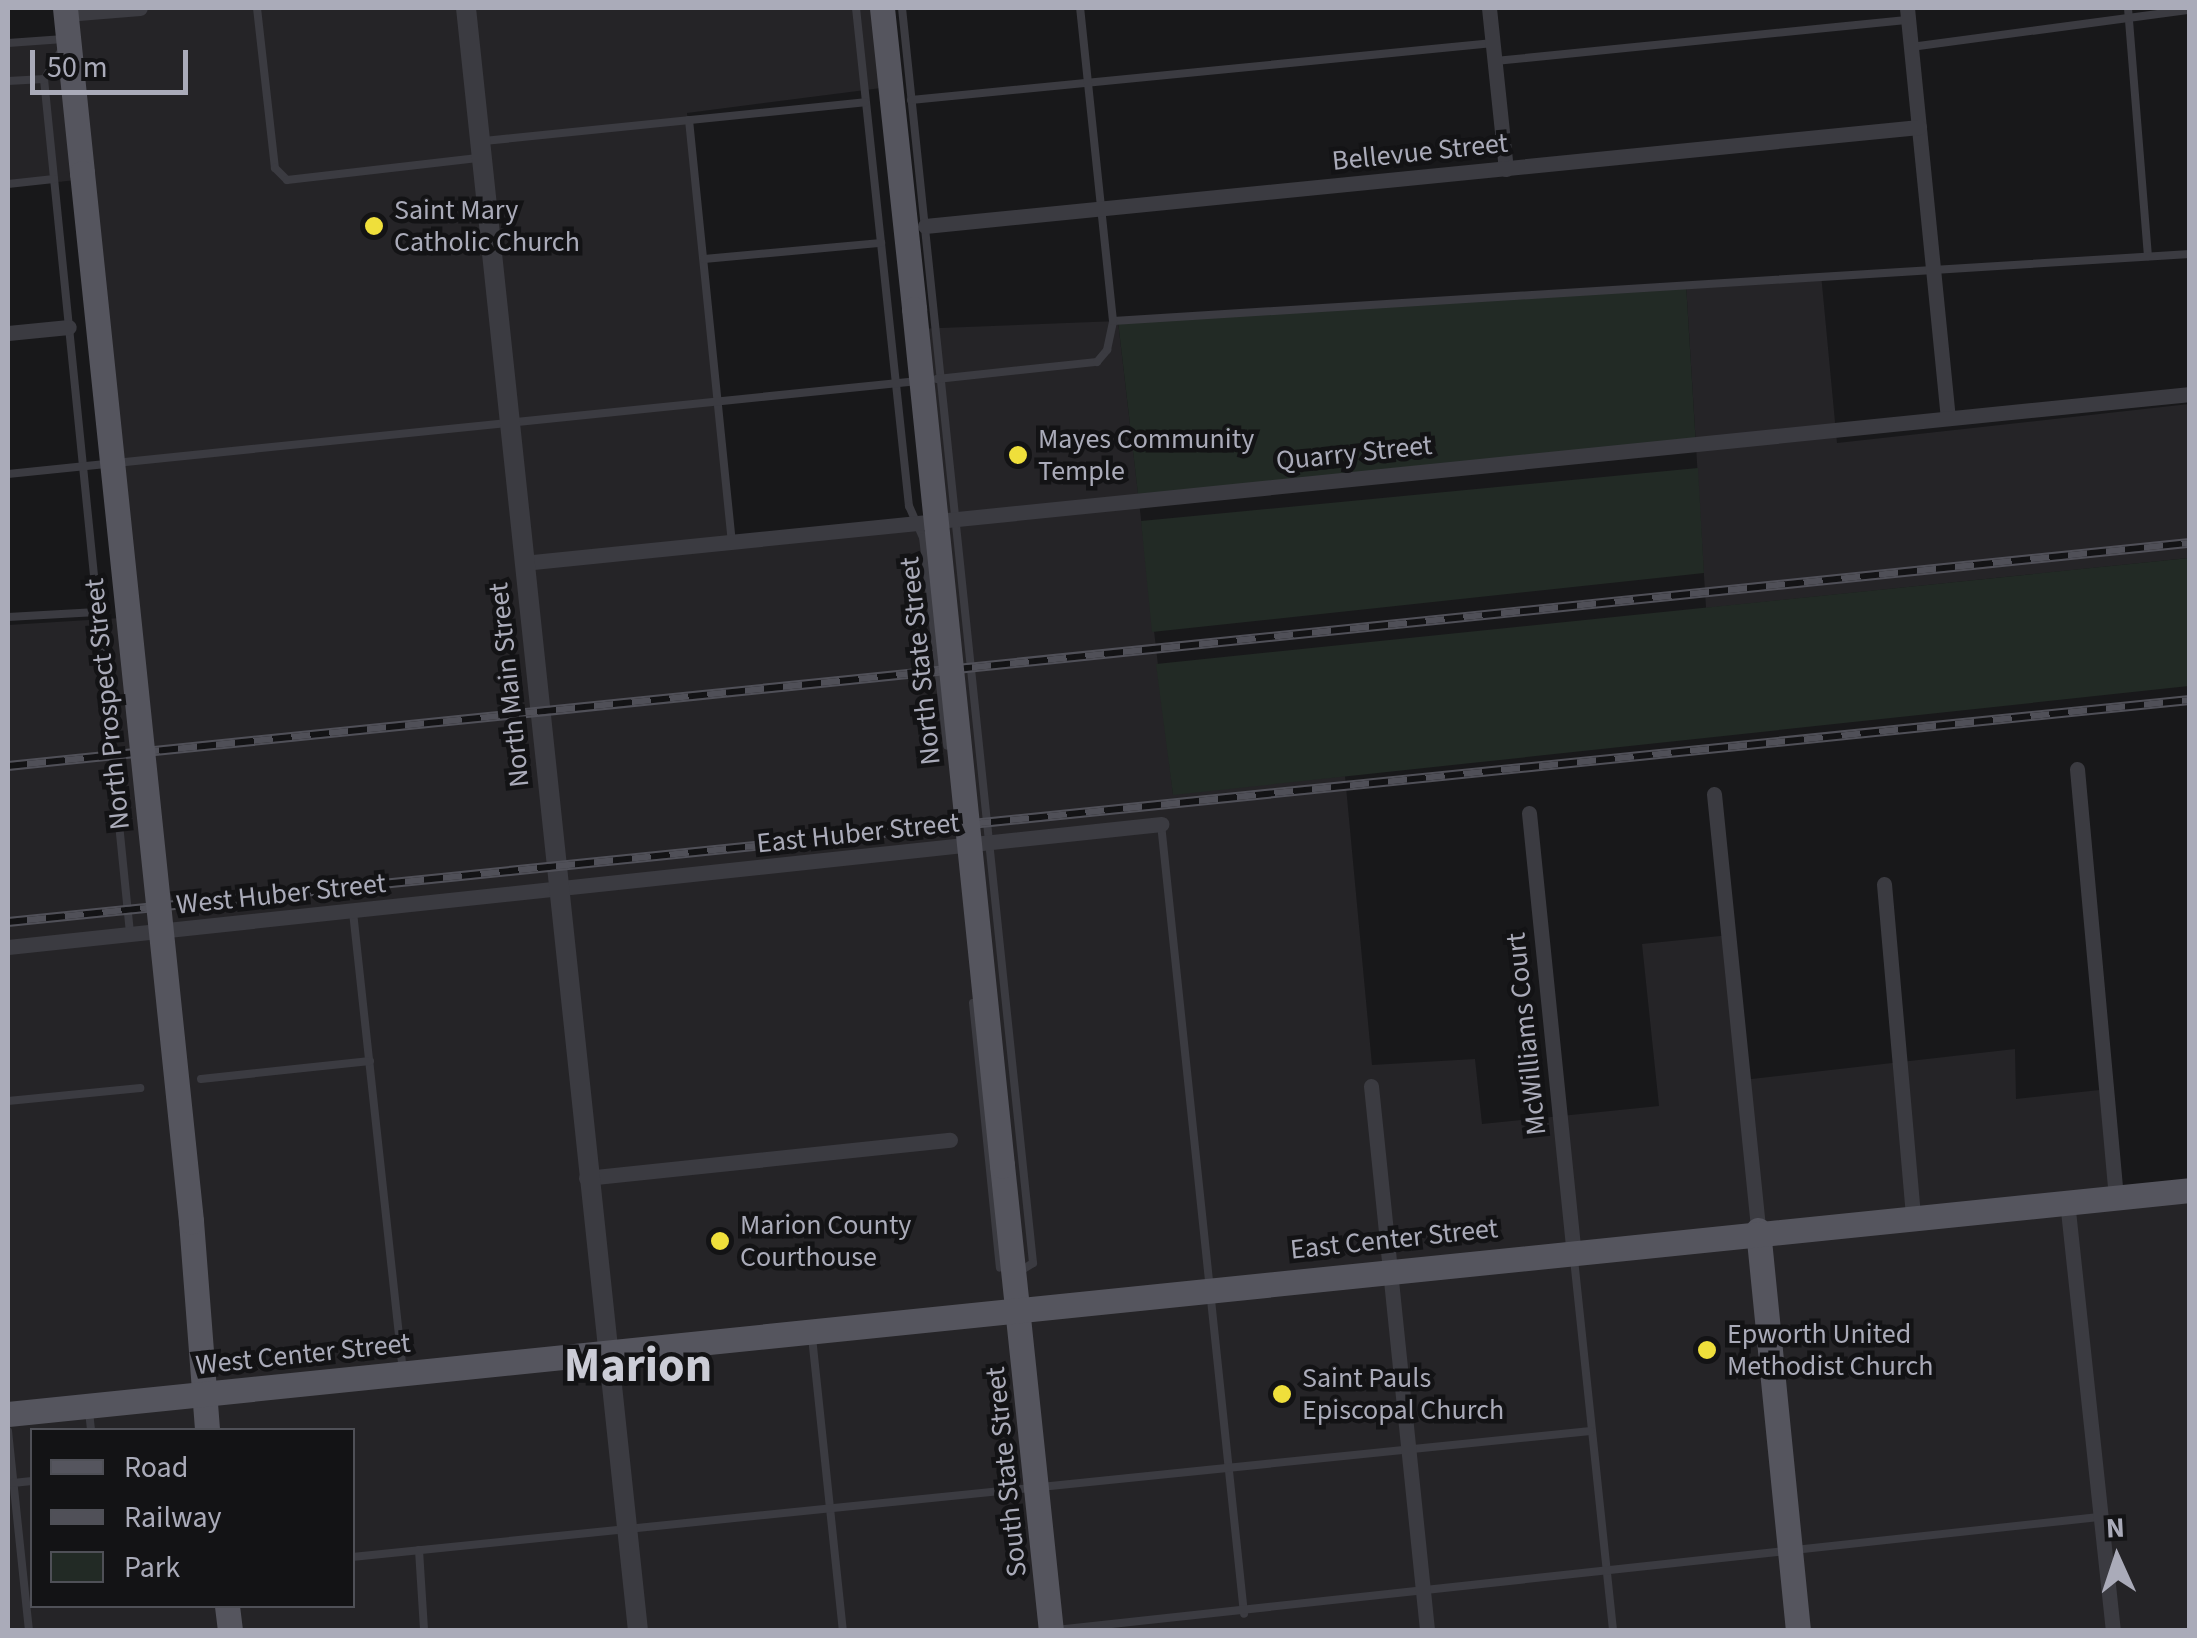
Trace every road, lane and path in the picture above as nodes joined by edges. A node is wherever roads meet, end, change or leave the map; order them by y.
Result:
1 (140, 8) edge
2 (257, 8) edge
3 (466, 8) edge
4 (856, 8) edge
5 (882, 8) edge
6 (902, 8) edge
7 (1080, 8) edge
8 (1489, 8) edge
9 (2190, 10) edge
10 (2128, 12) edge
11 (1908, 14) edge
12 (66, 20) edge
13 (8, 43) edge
14 (1493, 43) junction
15 (1911, 46) junction
16 (1494, 61) junction
17 (44, 78) junction
18 (8, 81) edge
19 (1088, 84) junction
20 (912, 100) junction
21 (865, 102) junction
22 (689, 120) junction
23 (1919, 128) junction
24 (480, 150) junction
25 (1506, 169) junction
26 (54, 179) junction
27 (8, 184) edge
28 (1100, 209) junction
29 (925, 226) junction
30 (881, 243) junction
31 (2190, 254) edge
32 (2148, 256) junction
33 (704, 258) junction
34 (1934, 270) junction
35 (1113, 321) junction
36 (69, 327) junction
37 (8, 333) edge
38 (941, 379) junction
39 (898, 383) junction
40 (2190, 394) edge
41 (720, 402) junction
42 (1948, 418) junction
43 (508, 425) junction
44 (84, 471) junction
45 (8, 474) edge
46 (956, 519) junction
47 (916, 523) junction
48 (732, 542) junction
49 (523, 562) junction
50 (97, 612) junction
51 (8, 617) edge
52 (2077, 768) dead end
53 (1714, 794) dead end
54 (1530, 814) dead end
55 (1162, 824) joint
56 (991, 843) junction
57 (958, 847) junction
58 (1884, 884) dead end
59 (560, 891) junction
60 (353, 912) junction
61 (130, 934) junction
62 (8, 947) edge
63 (370, 1061) junction
64 (201, 1079) dead end
65 (1371, 1086) dead end
66 (140, 1088) dead end
67 (8, 1101) edge
68 (950, 1140) dead end
69 (586, 1178) junction
70 (2190, 1190) edge
71 (2116, 1196) junction
72 (2068, 1201) junction
73 (1913, 1216) junction
74 (1758, 1230) junction
75 (1573, 1250) junction
76 (1391, 1270) junction
77 (1015, 1274) junction
78 (1210, 1289) junction
79 (1018, 1308) junction
80 (812, 1333) junction
81 (605, 1356) junction
82 (404, 1373) junction
83 (202, 1396) junction
84 (8, 1414) edge
85 (90, 1419) edge
86 (207, 1428) edge
87 (8, 1431) edge
88 (1592, 1431) junction
89 (1408, 1450) junction
90 (1230, 1467) junction
91 (30, 1481) edge
92 (13, 1483) junction
93 (1038, 1485) junction
94 (830, 1508) junction
95 (2099, 1517) junction
96 (626, 1526) junction
97 (30, 1548) edge
98 (20, 1550) junction
99 (419, 1550) junction
100 (1790, 1554) junction
101 (355, 1557) edge
102 (1607, 1574) junction
103 (1423, 1594) junction
104 (1244, 1614) junction
105 (29, 1630) edge
106 (424, 1630) edge
107 (638, 1630) edge
108 (842, 1630) edge
109 (1053, 1630) edge
110 (1427, 1630) edge
111 (1613, 1630) edge
112 (1798, 1630) edge
113 (2114, 1630) edge

1 - 12 street
2 - 24 lane
3 - 24 street, North Main Street
4 - 21 lane
5 - 77 main road, North State Street, bridge
6 - 20 lane
7 - 19 lane
8 - 14 street
9 - 10 lane
10 - 15 lane
10 - 32 lane
11 - 15 street
11 - 16 lane
12 - 13 lane
12 - 17 lane
12 - 83 main road, North Prospect Street, bridge
14 - 16 street
14 - 19 lane
15 - 23 street
16 - 25 street
17 - 18 lane
17 - 26 lane
19 - 20 lane
19 - 28 lane
20 - 29 lane
21 - 22 lane
21 - 30 lane
22 - 24 lane
22 - 33 lane
23 - 25 street, Bellevue Street
23 - 34 street
24 - 43 street, North Main Street
25 - 28 street, Bellevue Street
26 - 27 lane
26 - 36 lane
28 - 29 street, Bellevue Street
28 - 35 lane
29 - 38 lane
30 - 33 lane
30 - 39 lane
31 - 32 lane
32 - 34 lane
33 - 41 lane
34 - 35 lane
34 - 42 street
35 - 38 lane
36 - 37 street
36 - 44 lane
38 - 39 lane
38 - 46 lane
39 - 41 lane
39 - 47 lane
40 - 42 street, Quarry Street
41 - 43 lane
41 - 48 lane
42 - 46 street, Quarry Street
43 - 44 lane
43 - 49 street, North Main Street
44 - 45 lane
44 - 50 lane
46 - 47 street, Quarry Street
46 - 56 lane
47 - 48 street, Quarry Street
47 - 57 lane
48 - 49 street, Quarry Street
49 - 59 street, North Main Street
50 - 51 lane
50 - 61 lane
52 - 71 street
53 - 74 street
54 - 75 street, McWilliams Court
55 - 56 street, East Huber Street
55 - 78 lane
56 - 57 street, East Huber Street
56 - 77 lane
57 - 59 street, East Huber Street
57 - 77 lane
58 - 73 street
59 - 60 street, West Huber Street
59 - 69 street, North Main Street
60 - 61 street, West Huber Street
60 - 63 lane
61 - 62 street, West Huber Street
63 - 64 lane
63 - 82 lane
65 - 76 street
66 - 67 lane
68 - 69 street
69 - 81 street, North Main Street
70 - 71 main road, East Center Street
71 - 72 main road, East Center Street
72 - 73 main road, East Center Street
72 - 95 street
73 - 74 main road, East Center Street
74 - 75 main road, East Center Street
74 - 100 main road
75 - 76 main road, East Center Street
75 - 88 lane
76 - 78 main road, East Center Street
76 - 89 street
77 - 79 main road, North State Street
78 - 79 main road, East Center Street
78 - 90 lane
79 - 80 main road, East Center Street
79 - 93 main road, South State Street
80 - 81 main road, East Center Street
80 - 94 lane
81 - 82 main road, West Center Street
81 - 96 street, North Main Street
82 - 83 main road, West Center Street
83 - 85 main road, West Center Street
83 - 86 main road, North Prospect Street
84 - 85 main road, West Center Street
87 - 92 lane
88 - 89 lane
88 - 102 lane
89 - 90 lane
89 - 103 street
90 - 93 lane
90 - 104 lane
91 - 92 lane
92 - 98 lane
93 - 94 lane
93 - 109 main road, South State Street
94 - 96 lane
94 - 108 lane
95 - 100 lane
95 - 113 street
96 - 99 lane
96 - 107 street, North Main Street
97 - 98 lane
98 - 105 lane
99 - 101 lane
99 - 106 lane
100 - 102 lane
100 - 112 main road
102 - 103 lane
102 - 111 lane
103 - 104 lane
103 - 110 street
104 - 109 lane

